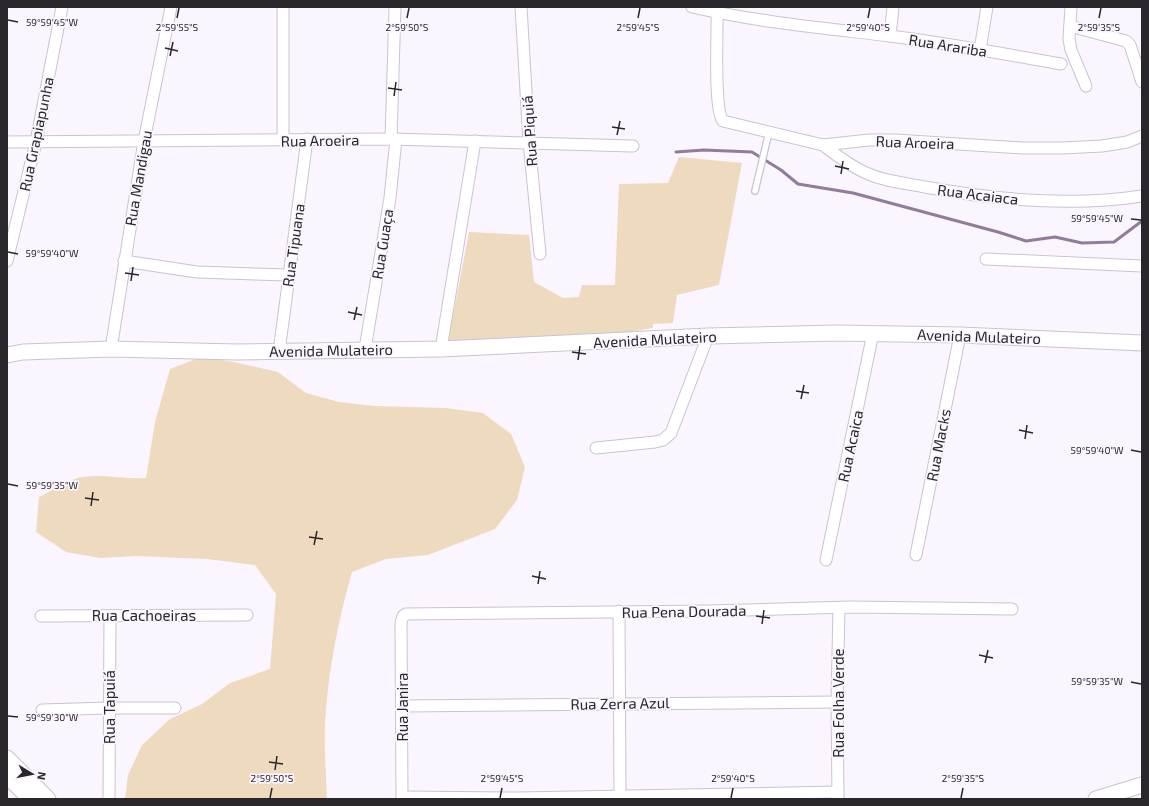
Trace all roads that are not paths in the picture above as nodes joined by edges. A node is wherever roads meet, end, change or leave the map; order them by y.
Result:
1 (62, 7) edge
2 (171, 7) edge
3 (283, 7) edge
4 (395, 7) edge
5 (522, 7) edge
6 (692, 7) edge
7 (893, 7) edge
8 (987, 7) edge
9 (1071, 7) edge
10 (717, 10) edge
11 (1070, 26) junction
12 (890, 36) junction
13 (980, 50) junction
14 (1061, 64) dead end
15 (1142, 82) edge
16 (1086, 86) dead end
17 (769, 132) junction
18 (1142, 136) edge
19 (307, 139) junction
20 (394, 139) junction
21 (283, 140) junction
22 (475, 141) junction
23 (7, 142) edge
24 (36, 142) junction
25 (144, 142) junction
26 (528, 142) junction
27 (824, 145) junction
28 (633, 146) dead end
29 (755, 191) dead end
30 (1142, 196) edge
31 (540, 254) dead end
32 (986, 259) dead end
33 (7, 261) edge
34 (124, 261) junction
35 (1142, 266) edge
36 (288, 275) junction
37 (873, 333) junction
38 (960, 335) junction
39 (708, 336) junction
40 (1142, 343) edge
41 (7, 346) edge
42 (111, 349) junction
43 (365, 349) junction
44 (441, 349) junction
45 (24, 352) junction
46 (279, 352) junction
47 (7, 355) edge
48 (596, 448) dead end
49 (916, 555) dead end
50 (826, 560) dead end
51 (839, 608) junction
52 (1012, 609) dead end
53 (619, 611) junction
54 (247, 615) dead end
55 (41, 616) dead end
56 (110, 616) junction
57 (403, 616) joint
58 (837, 702) junction
59 (619, 703) junction
60 (402, 706) junction
61 (109, 708) junction
62 (175, 708) dead end
63 (42, 710) dead end
64 (7, 758) edge
65 (7, 776) edge
66 (1142, 785) edge
67 (838, 796) edge
68 (402, 798) edge
69 (620, 798) edge
70 (1100, 798) edge
71 (30, 799) edge
72 (48, 799) edge
73 (109, 799) edge

1 - 24 street, Rua Grapiapunha
2 - 25 street, Rua Mandigau
3 - 21 street
4 - 20 street, Rua Guaça
5 - 26 street, Rua Piquiá
6 - 10 street, Rua Arariba
7 - 12 street
8 - 13 street
9 - 11 street
10 - 12 street, Rua Arariba
10 - 17 street, Rua Aroeira
11 - 15 street
11 - 16 street
12 - 13 street, Rua Arariba
13 - 14 street, Rua Arariba
17 - 27 street, Rua Aroeira
17 - 29 lane
18 - 27 street, Rua Aroeira
19 - 20 street, Rua Aroeira
19 - 21 street, Rua Aroeira
19 - 36 street, Rua Tipuana
20 - 22 street, Rua Aroeira
20 - 43 street, Rua Guaça
21 - 25 street, Rua Aroeira
22 - 26 street, Rua Aroeira
22 - 44 street
23 - 24 street, Rua Aroeira
24 - 25 street, Rua Aroeira
24 - 33 street, Rua Grapiapunha
25 - 34 street, Rua Mandigau
26 - 28 street, Rua Aroeira
26 - 31 street, Rua Piquiá
27 - 30 street, Rua Acaiaca
32 - 35 street
34 - 36 street
34 - 42 street, Rua Mandigau
36 - 46 street, Rua Tipuana
37 - 38 street, Avenida Mulateiro
37 - 39 street, Avenida Mulateiro
37 - 50 street, Rua Acaica
38 - 40 street, Avenida Mulateiro
38 - 49 street, Rua Macks
39 - 44 street, Avenida Mulateiro
39 - 48 street
41 - 45 street, Avenida Mulateiro
42 - 45 street, Avenida Mulateiro
42 - 46 street, Avenida Mulateiro
43 - 44 street, Avenida Mulateiro
43 - 46 street, Avenida Mulateiro
45 - 47 street, Avenida Mulateiro
51 - 52 street, Rua Pena Dourada
51 - 53 street, Rua Pena Dourada
51 - 58 street, Rua Folha Verde
53 - 57 street, Rua Pena Dourada
53 - 59 street
54 - 56 street, Rua Cachoeiras
55 - 56 street, Rua Cachoeiras
56 - 61 street, Rua Tapuiá
57 - 60 street, Rua Janira
58 - 59 street, Rua Zerra Azul
58 - 67 street, Rua Folha Verde
59 - 60 street, Rua Zerra Azul
59 - 69 street
60 - 68 street, Rua Janira
61 - 62 street
61 - 63 street
61 - 73 street, Rua Tapuiá
64 - 72 street
65 - 71 street
66 - 70 street
67 - 69 street
68 - 69 street

